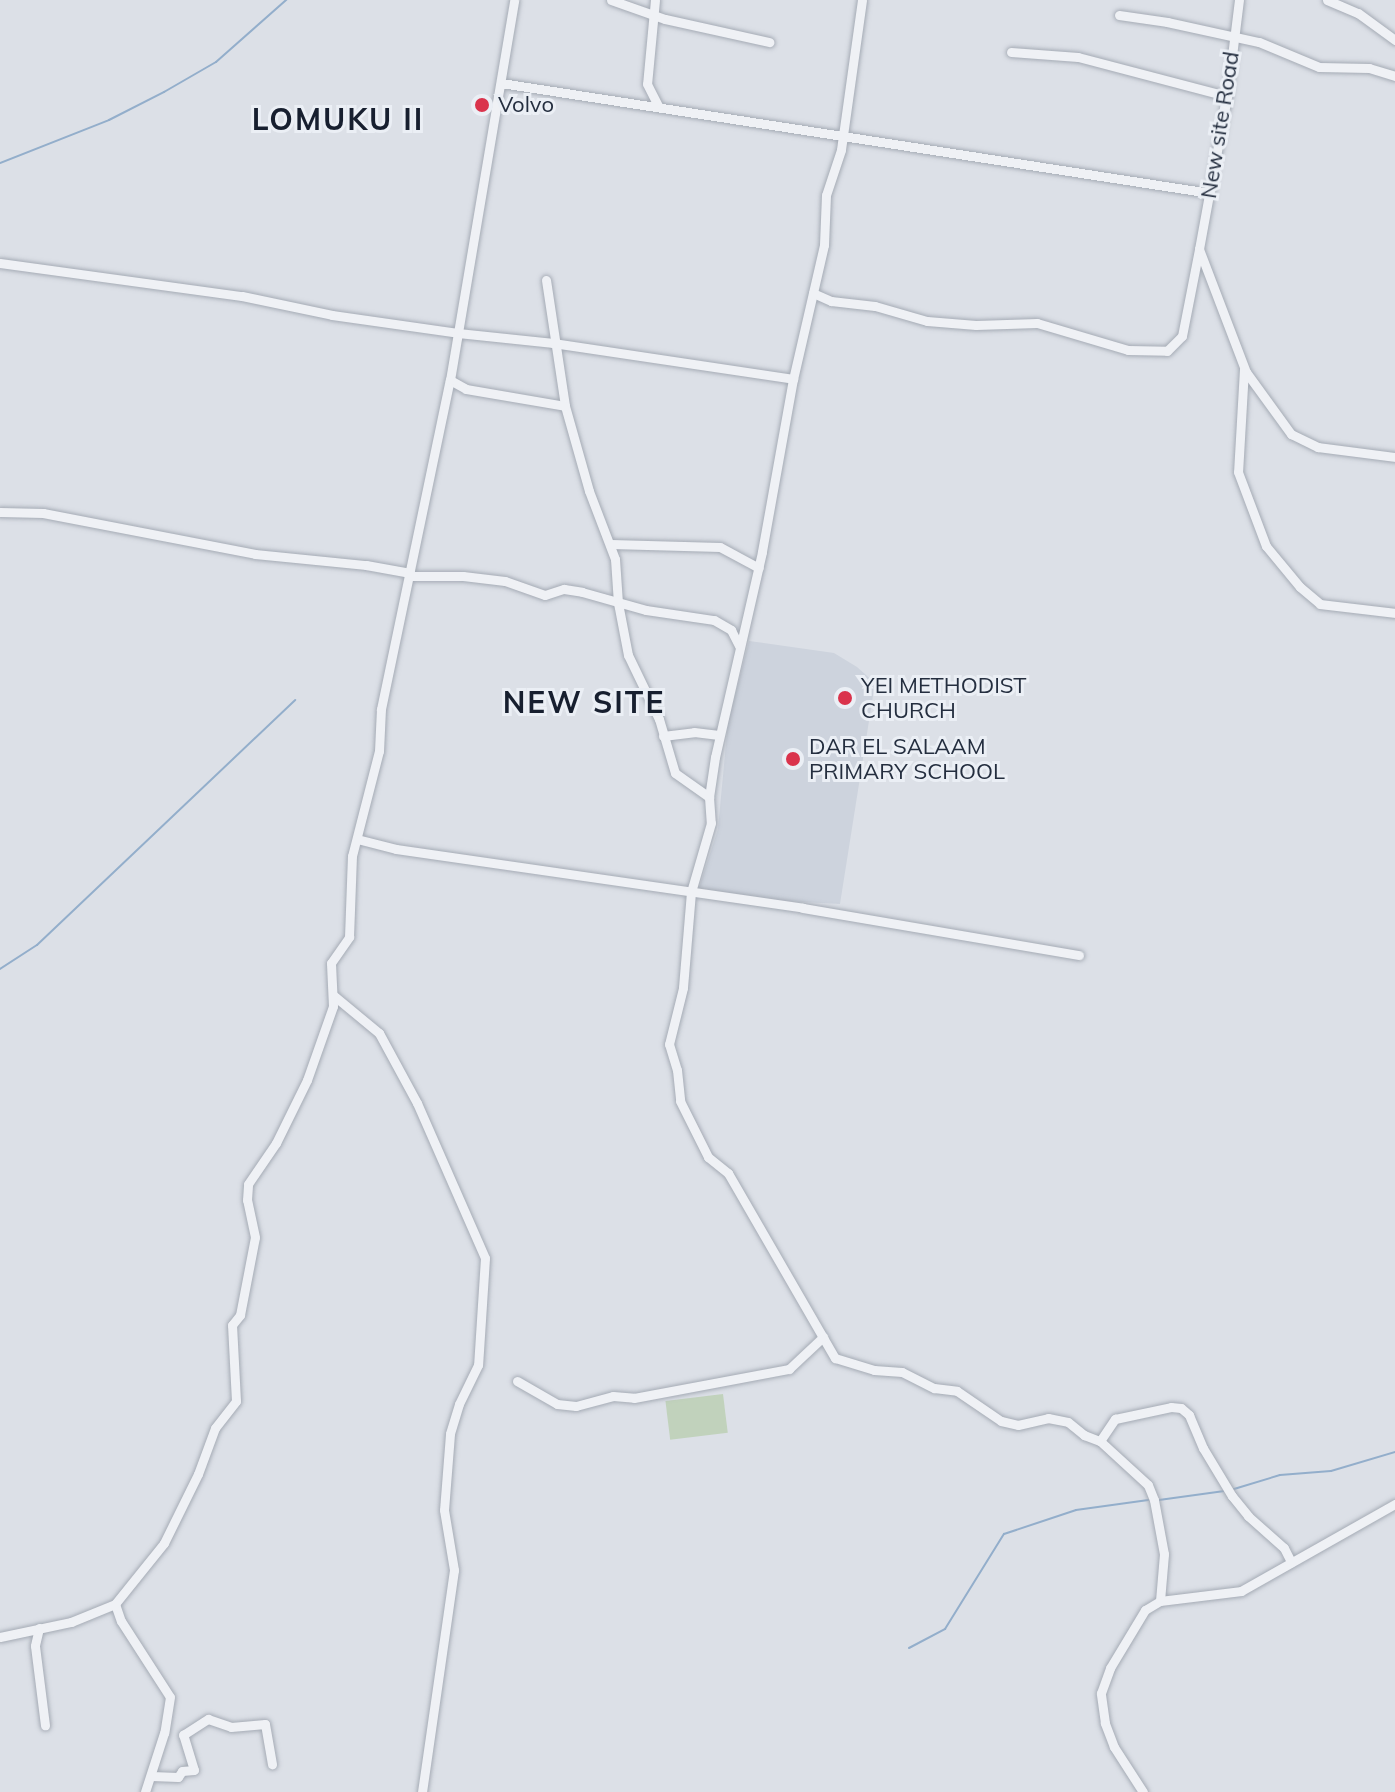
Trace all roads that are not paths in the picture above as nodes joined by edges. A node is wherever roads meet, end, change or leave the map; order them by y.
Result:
1 (514, 0) edge
2 (611, 0) edge
3 (655, 0) edge
4 (862, 0) edge
5 (1239, 0) edge
6 (1327, 0) edge
7 (652, 14) junction
8 (1119, 15) dead end
9 (1233, 37) junction
10 (1395, 40) edge
11 (769, 42) dead end
12 (1011, 52) dead end
13 (1395, 76) edge
14 (501, 83) junction
15 (1227, 96) junction
16 (658, 106) junction
17 (842, 133) junction
18 (1210, 193) junction
19 (1199, 249) junction
20 (0, 263) edge
21 (546, 280) dead end
22 (813, 293) junction
23 (458, 333) junction
24 (553, 343) junction
25 (1244, 369) junction
26 (793, 379) junction
27 (450, 380) junction
28 (565, 406) junction
29 (1395, 457) edge
30 (0, 512) edge
31 (611, 544) junction
32 (759, 568) junction
33 (410, 575) junction
34 (618, 603) junction
35 (1395, 613) edge
36 (739, 646) junction
37 (719, 735) junction
38 (663, 736) junction
39 (709, 797) junction
40 (357, 839) junction
41 (691, 892) junction
42 (1079, 955) dead end
43 (333, 995) junction
44 (823, 1337) junction
45 (517, 1381) dead end
46 (1100, 1441) junction
47 (1395, 1504) edge
48 (1291, 1562) junction
49 (1160, 1601) junction
50 (115, 1604) junction
51 (39, 1628) junction
52 (0, 1637) edge
53 (45, 1725) dead end
54 (272, 1764) dead end
55 (151, 1776) junction
56 (145, 1792) edge
57 (422, 1792) edge
58 (1143, 1792) edge

1 - 14 street
2 - 7 street
3 - 7 street
4 - 17 street
5 - 9 street, New site Road
6 - 10 street
7 - 11 street
7 - 16 street
8 - 9 street
9 - 13 street
9 - 15 street, New site Road
12 - 15 street
14 - 16 street
14 - 23 street
15 - 18 street, New site Road
16 - 17 street
17 - 18 street
17 - 22 street
18 - 19 street, New site Road
19 - 22 street, New site Road
19 - 25 street
20 - 23 street
21 - 24 street
22 - 26 street
23 - 24 street
23 - 27 street
24 - 26 street
24 - 28 street
25 - 29 street
25 - 35 street
26 - 32 street
27 - 28 street
27 - 33 street
28 - 31 street
30 - 33 street
31 - 32 street
31 - 34 street
32 - 36 street
33 - 34 street
33 - 40 street
34 - 36 street
34 - 38 street
36 - 37 street
37 - 38 street
37 - 39 street
38 - 39 street
39 - 41 street
40 - 41 street
40 - 43 street
41 - 42 street
41 - 44 street
43 - 50 street
43 - 57 street
44 - 45 street
44 - 46 street
46 - 48 street
46 - 49 street
47 - 48 street
48 - 49 street
49 - 58 street
50 - 51 street
50 - 55 street
51 - 52 street
51 - 53 street
54 - 55 street
55 - 56 street

